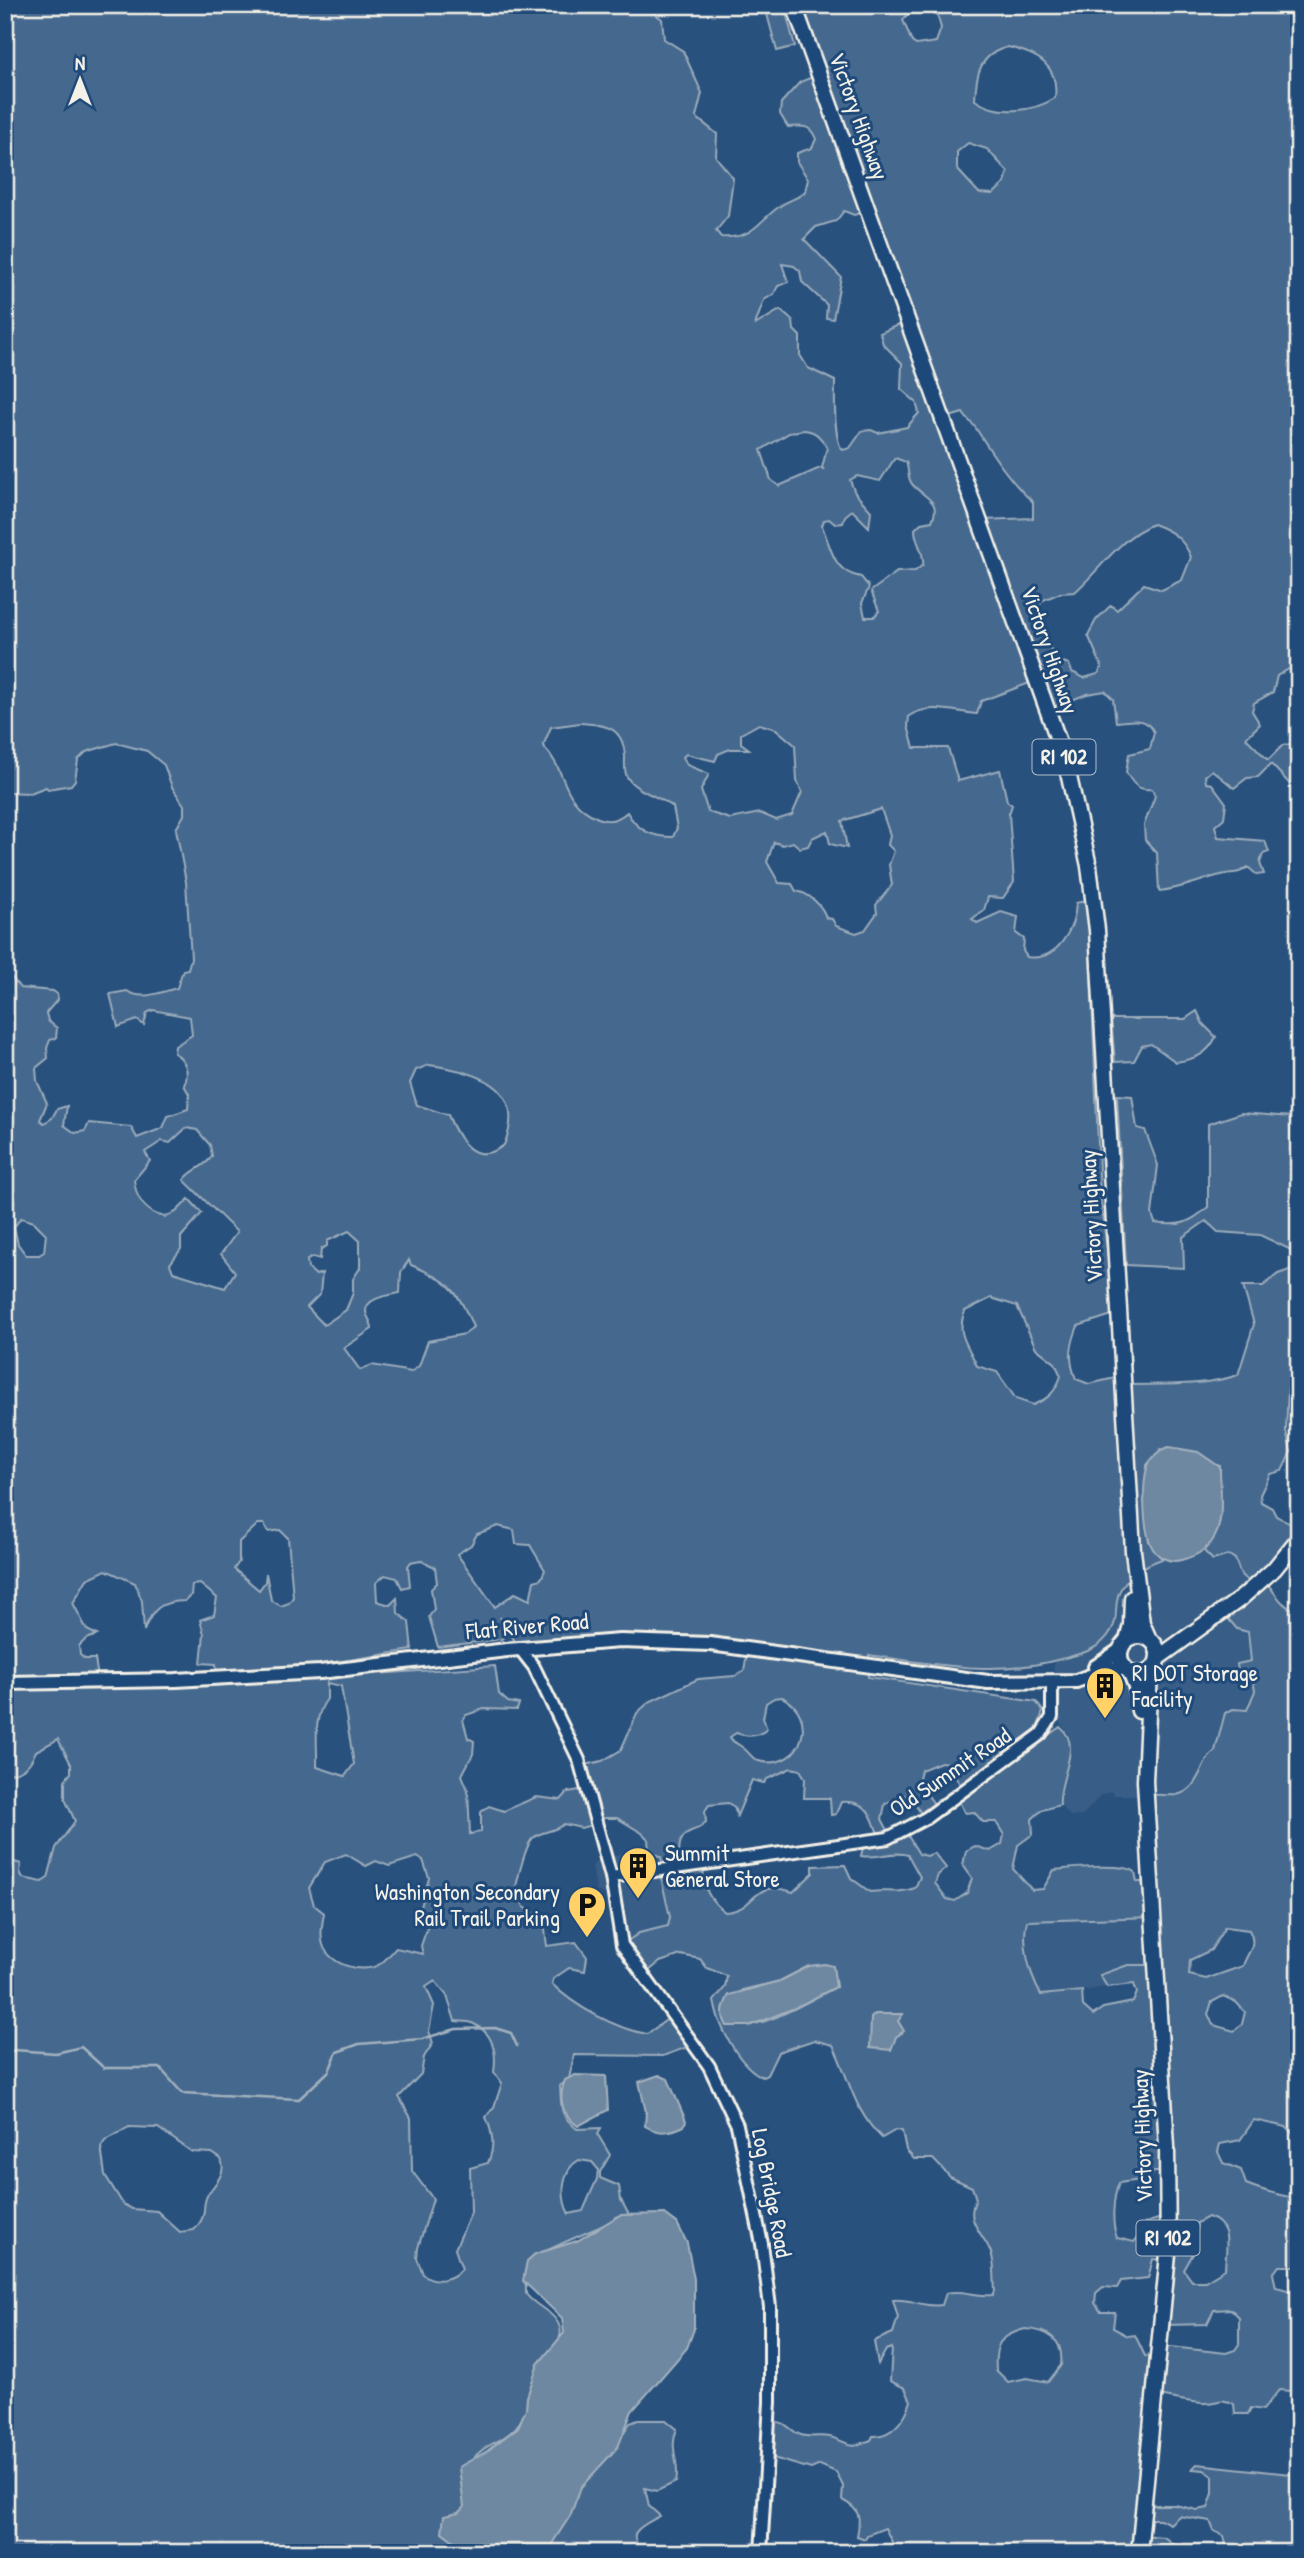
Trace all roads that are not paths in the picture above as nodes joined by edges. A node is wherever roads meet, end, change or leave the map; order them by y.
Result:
1 (794, 5) edge
2 (1299, 1538) edge
3 (1133, 1551) junction
4 (1227, 1610) junction
5 (1151, 1640) junction
6 (1123, 1645) junction
7 (520, 1648) junction
8 (1158, 1658) junction
9 (1127, 1670) junction
10 (1150, 1671) junction
11 (1052, 1681) junction
12 (5, 1683) edge
13 (1145, 1758) junction
14 (611, 1877) junction
15 (761, 2553) edge
16 (1139, 2553) edge

1 - 3 main road, Victory Highway / RI 102
2 - 4 main road
3 - 5 main road, Victory Highway / RI 102
3 - 6 main road, Victory Highway / RI 102
4 - 5 main road
4 - 8 main road
5 - 6 main road
5 - 8 main road
6 - 9 main road
6 - 11 main road, Flat River Road
7 - 11 main road, Flat River Road
7 - 12 main road, Flat River Road
7 - 14 street
8 - 10 main road
9 - 10 main road
9 - 11 main road, Flat River Road
9 - 13 main road, Victory Highway / RI 102
10 - 13 main road, Victory Highway / RI 102
11 - 14 street, Old Summit Road
13 - 16 main road, Victory Highway / RI 102
14 - 15 street, Log Bridge Road

